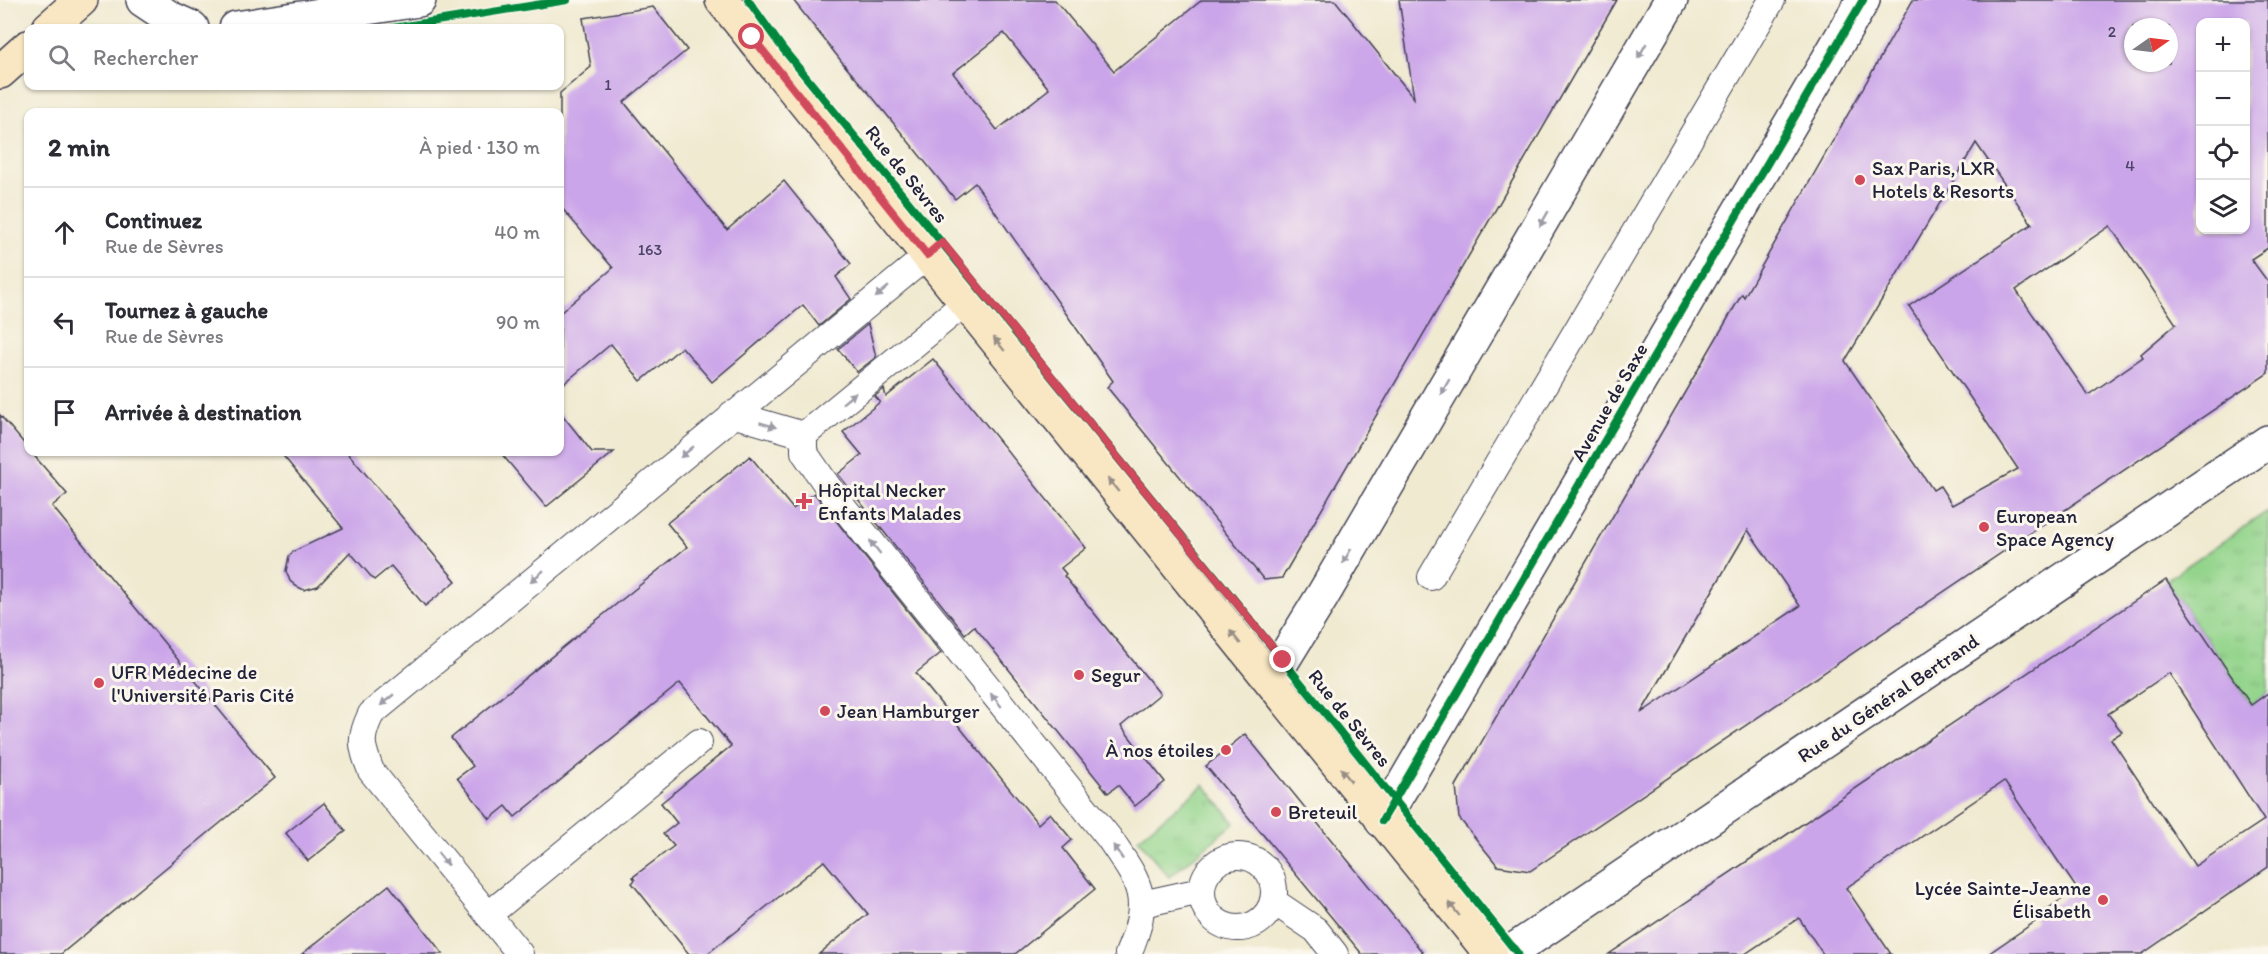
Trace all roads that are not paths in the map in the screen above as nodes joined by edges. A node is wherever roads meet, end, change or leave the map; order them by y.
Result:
1 (81, 0) edge
2 (143, 0) edge
3 (419, 0) edge
4 (722, 0) edge
5 (1671, 0) edge
6 (1772, 0) edge
7 (1863, 0) edge
8 (54, 24) edge
9 (183, 24) edge
10 (262, 24) edge
11 (24, 51) edge
12 (0, 72) edge
13 (927, 255) junction
14 (966, 302) junction
15 (732, 414) junction
16 (804, 435) junction
17 (2268, 442) edge
18 (1431, 577) dead end
19 (1273, 682) junction
20 (699, 742) dead end
21 (1382, 821) junction
22 (1201, 891) junction
23 (1273, 901) junction
24 (1142, 904) junction
25 (488, 915) junction
26 (520, 954) edge
27 (1128, 954) edge
28 (1335, 954) edge
29 (1491, 954) edge
30 (1509, 954) edge

1 - 8 main road
2 - 9 street
3 - 10 street
4 - 13 main road, Rue de Sèvres
5 -> 19 street
6 - 18 lane
7 - 21 street, Avenue de Saxe
11 - 12 main road
13 - 14 main road, Rue de Sèvres
13 -> 15 lane
16 -> 14 lane
19 -> 14 main road, Rue de Sèvres
15 -> 16 lane
15 -> 25 lane
24 -> 16 lane
17 - 30 street, Rue du Général Bertrand
21 -> 19 main road, Rue de Sèvres
20 - 25 lane
29 -> 21 main road, Rue de Sèvres
22 - 23 lane
22 - 23 lane
22 - 24 lane
23 - 28 lane
24 - 27 lane
25 - 26 lane

